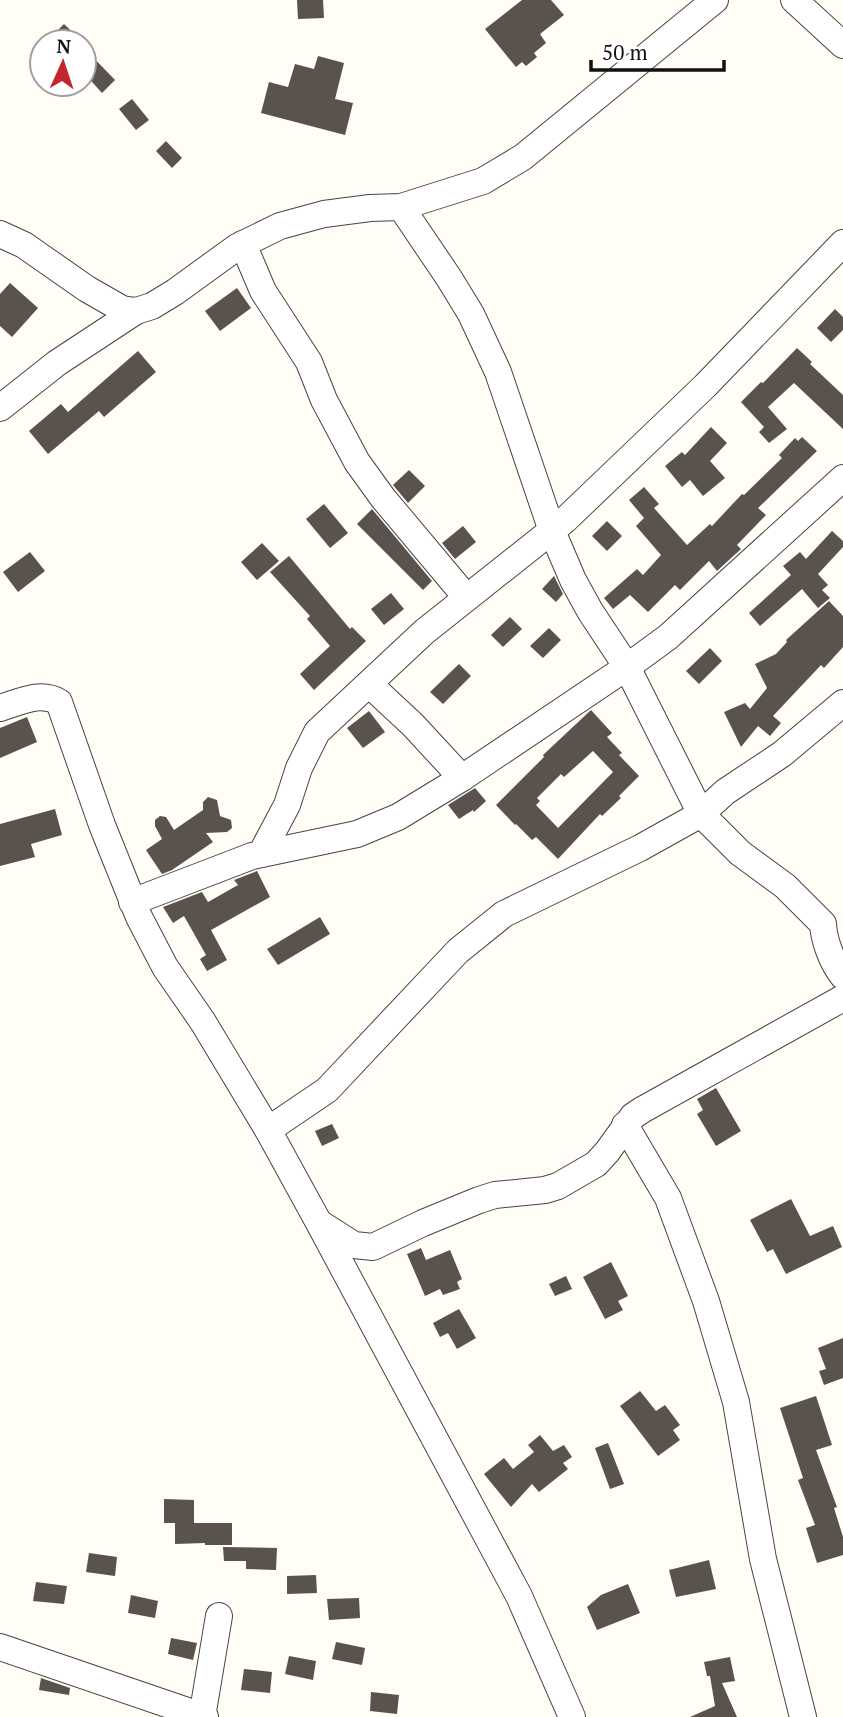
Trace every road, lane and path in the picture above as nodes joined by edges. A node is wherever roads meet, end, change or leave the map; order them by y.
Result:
1 (715, 0) edge
2 (794, 0) edge
3 (843, 45) edge
4 (401, 208) junction
5 (0, 234) edge
6 (843, 243) edge
7 (243, 244) junction
8 (136, 311) junction
9 (0, 408) edge
10 (843, 478) edge
11 (552, 531) junction
12 (466, 597) junction
13 (627, 667) junction
14 (369, 684) junction
15 (843, 703) edge
16 (0, 708) edge
17 (461, 778) junction
18 (701, 814) junction
19 (261, 854) junction
20 (132, 902) junction
21 (843, 976) edge
22 (843, 998) edge
23 (625, 1125) junction
24 (268, 1130) junction
25 (319, 1223) junction
26 (219, 1616) dead end
27 (0, 1647) edge
28 (203, 1717) edge
29 (572, 1717) edge
30 (803, 1717) edge

1 - 4 street
2 - 3 street
4 - 7 street
4 - 11 street
5 - 8 street
6 - 11 street
7 - 8 street
7 - 12 street
8 - 9 street
10 - 13 street
11 - 12 street
11 - 13 street
12 - 14 street
13 - 17 street
13 - 18 street
14 - 17 street
14 - 19 street
15 - 18 street
16 - 20 street
17 - 19 street
18 - 21 street
18 - 24 street
19 - 20 street
20 - 24 street
22 - 23 street
23 - 25 street
23 - 30 street
24 - 25 street
25 - 29 street
26 - 28 street
27 - 28 street

